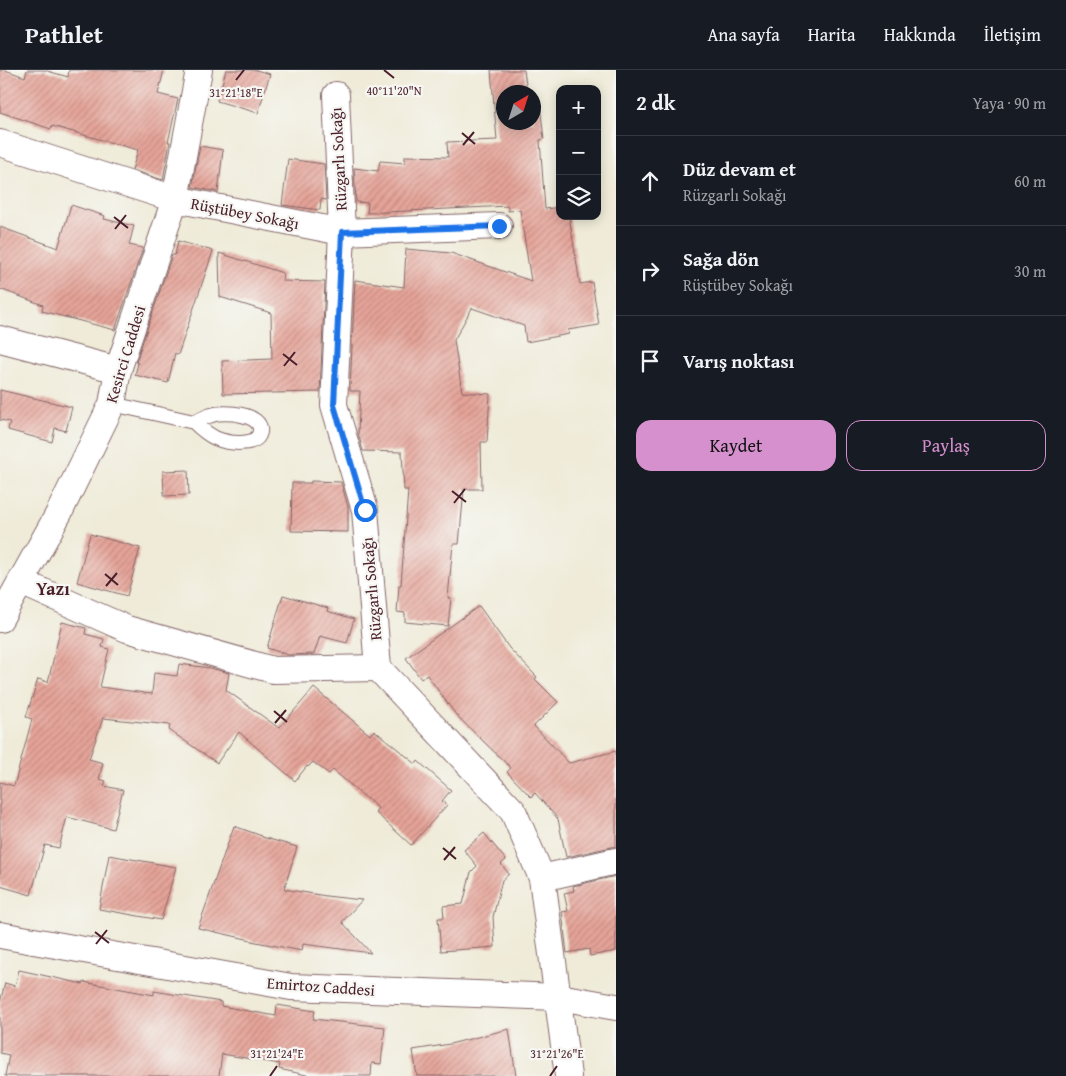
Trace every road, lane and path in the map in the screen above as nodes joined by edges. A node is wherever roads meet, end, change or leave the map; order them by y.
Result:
1 (199, 70) edge
2 (336, 95) dead end
3 (0, 143) edge
4 (174, 199) junction
5 (499, 226) dead end
6 (342, 232) junction
7 (0, 339) edge
8 (118, 370) junction
9 (112, 404) junction
10 (194, 422) dead end
11 (21, 582) junction
12 (0, 619) edge
13 (378, 668) junction
14 (616, 861) edge
15 (542, 878) junction
16 (0, 935) edge
17 (559, 997) junction
18 (616, 1007) edge
19 (568, 1076) edge

1 - 4 street, Kesirci Caddesi
2 - 6 street, Rüzgarlı Sokağı
3 - 4 street, Rüştübey Sokağı
4 - 6 street, Rüştübey Sokağı
4 - 8 street, Kesirci Caddesi
5 - 6 street, Rüştübey Sokağı
6 - 13 street, Rüzgarlı Sokağı
7 - 8 street
8 - 9 street, Kesirci Caddesi
9 - 10 lane
9 - 11 street, Kesirci Caddesi
11 - 12 street, Kesirci Caddesi
11 - 13 street
13 - 15 street
14 - 15 street
15 - 17 street
16 - 17 street, Emirtoz Caddesi
17 - 18 street, Emirtoz Caddesi
17 - 19 street

